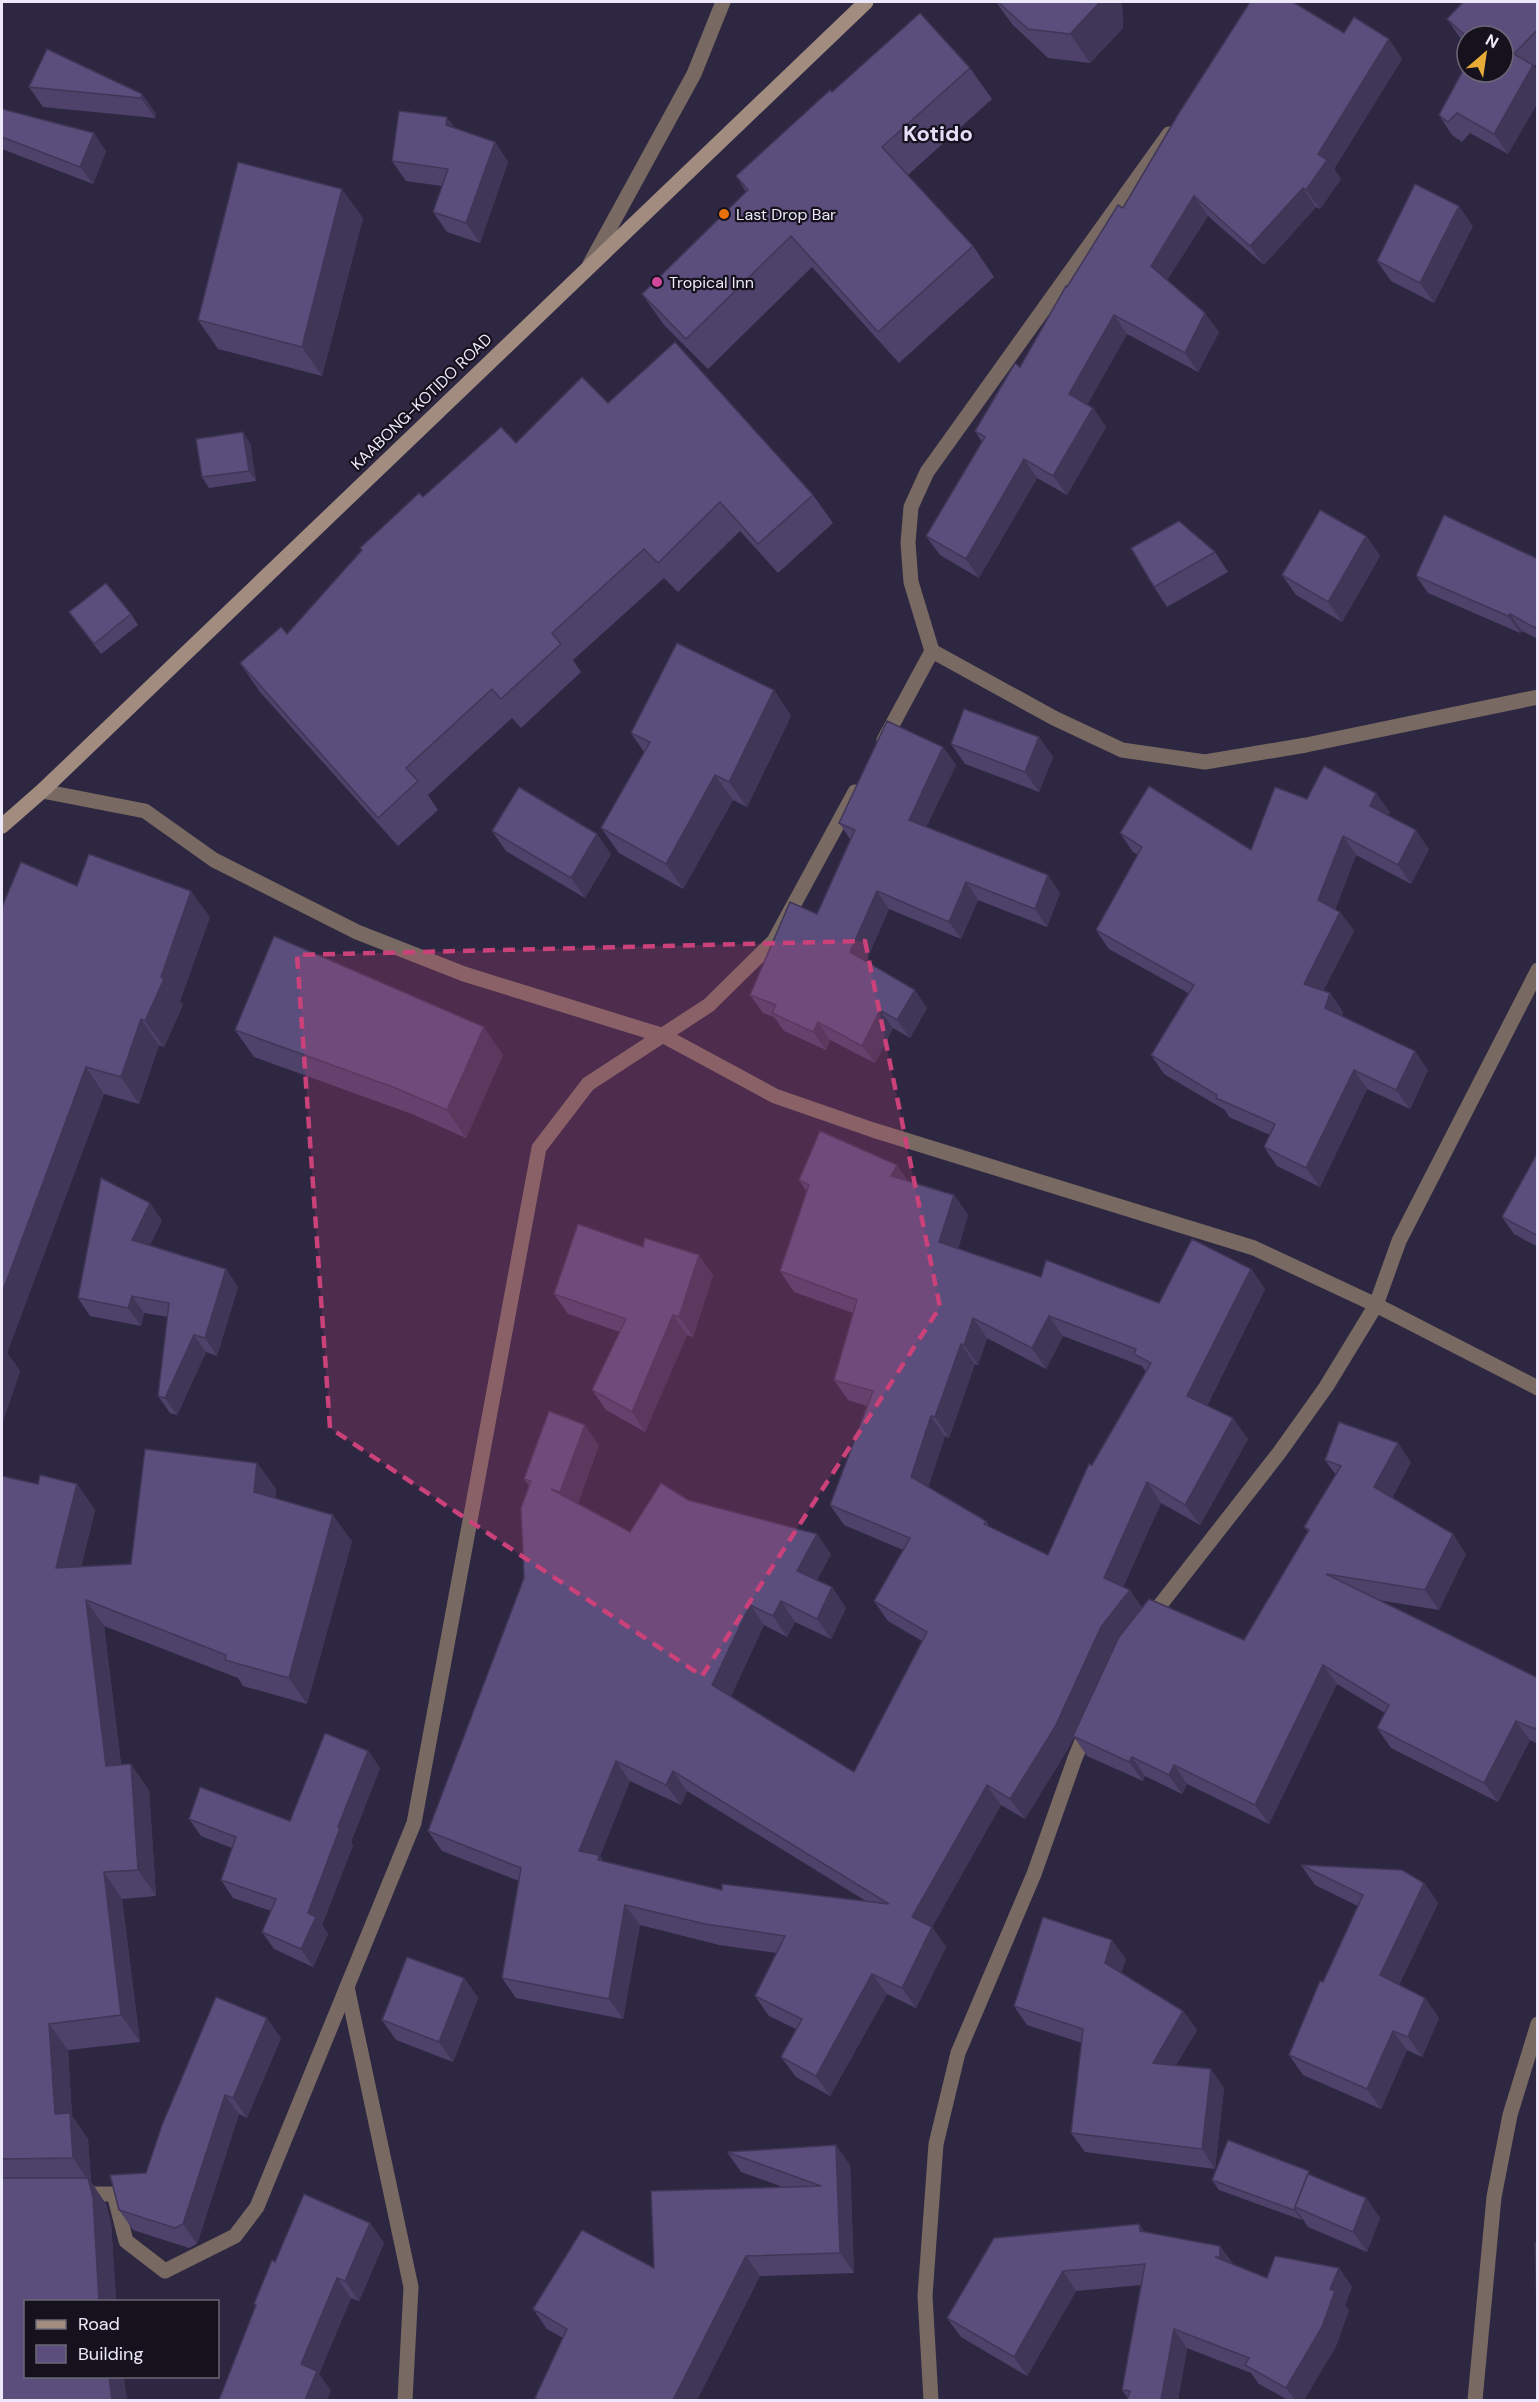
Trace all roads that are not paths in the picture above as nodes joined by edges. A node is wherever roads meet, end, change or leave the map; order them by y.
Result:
1 (723, 2) edge
2 (866, 2) edge
3 (1181, 117) edge
4 (590, 264) junction
5 (932, 651) junction
6 (1538, 697) edge
7 (875, 755) edge
8 (864, 776) edge
9 (42, 791) junction
10 (2, 826) edge
11 (1538, 970) edge
12 (664, 1036) junction
13 (1376, 1305) junction
14 (1538, 1388) edge
15 (1139, 1632) edge
16 (1094, 1715) edge
17 (347, 1987) junction
18 (1538, 2024) edge
19 (69, 2195) edge
20 (405, 2400) edge
21 (931, 2400) edge
22 (1475, 2400) edge

1 - 4 street
2 - 4 street, KAABONG-KOTIDO ROAD
3 - 5 street
4 - 9 street, KAABONG-KOTIDO ROAD
5 - 6 street
5 - 7 street
8 - 12 street
9 - 10 street, KAABONG-KOTIDO ROAD
9 - 12 street
11 - 13 street
12 - 13 street
12 - 17 street
13 - 14 street
13 - 15 street
16 - 21 street
17 - 19 street
17 - 20 street
18 - 22 street

